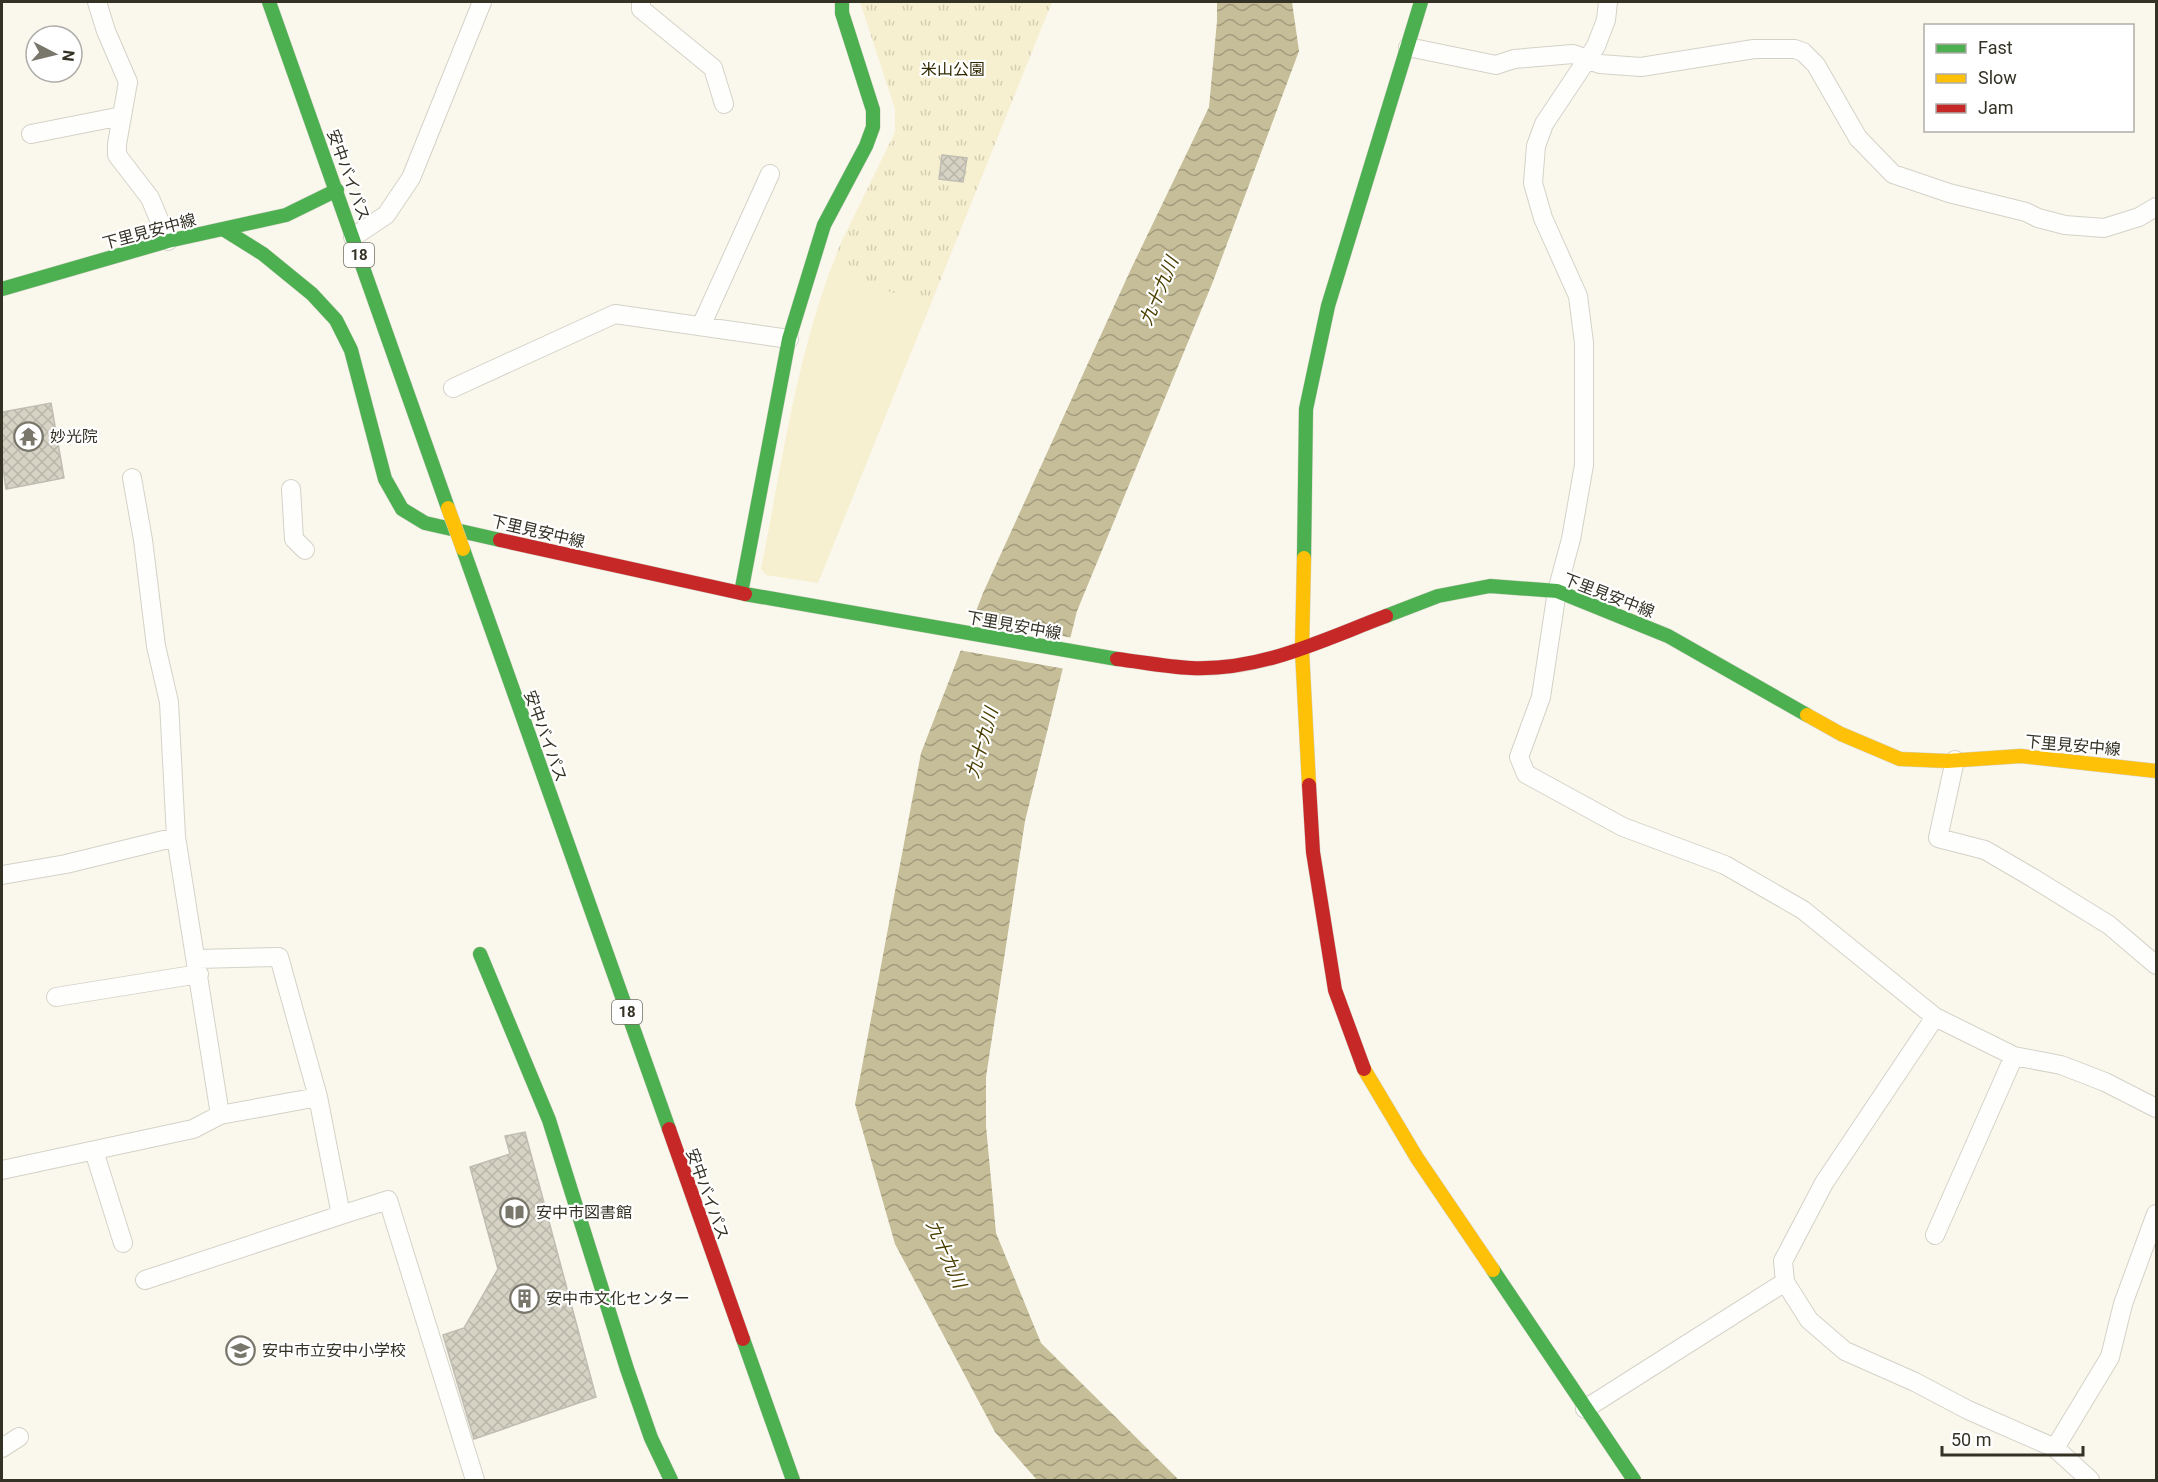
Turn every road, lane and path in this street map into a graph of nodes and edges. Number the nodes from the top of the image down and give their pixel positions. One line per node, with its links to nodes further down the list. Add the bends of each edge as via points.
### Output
1 (97, 2): 11 (street, via 128,82)
2 (269, 2): 14 (main road, 安中バイパス / 18)
3 (482, 2): 19 (street, via 411,178 386,215)
4 (641, 2): 10 (street, via 641,9 713,68)
5 (842, 2): 25 (main road, via 842,13 873,110 873,127 824,225)
6 (1421, 2): 8 (main road)
7 (1608, 2): 9 (street, via 1606,20)
8 (1408, 47): 9 (street, via 1496,65 1514,59 1574,54); 32 (main road, via 1328,306 1306,409)
9 (1587, 59): 15 (street, via 1600,64 1641,67 1754,49 1795,49 1816,65 1858,138 1893,174 2065,225 2104,228); 30 (street, via 1544,124 1536,146 1533,183 1543,218 1578,296 1584,343 1584,465)
10 (724, 104)
11 (122, 116): 12 (street); 20 (street, via 117,155 150,198)
12 (31, 134)
13 (770, 174): 24 (street)
14 (337, 190): 16 (main road); 19 (main road, 安中バイパス / 18)
15 (2157, 207)
16 (286, 215): 17 (main road); 18 (main road)
17 (223, 229): 20 (main road, 下里見安中線); 22 (main road, 下里見安中線)
18 (277, 230)
19 (353, 237): 58 (main road, 安中バイパス / 18, bridge)
20 (168, 241): 23 (main road, 下里見安中線)
21 (274, 246): 22 (main road)
22 (278, 266): 31 (main road, 下里見安中線, via 336,320 353,359 385,479 402,509 425,523)
23 (2, 289)
24 (701, 326): 25 (street); 26 (street, via 615,314)
25 (789, 339): 31 (main road)
26 (453, 388)
27 (132, 478): 35 (street, via 156,646 169,702)
28 (291, 489): 29 (street, via 294,539)
29 (305, 550)
30 (1557, 591): 32 (main road, 下里見安中線, via 1490,586 1438,596); 33 (main road, 下里見安中線, via 1668,636 1841,734 1900,759); 41 (street, via 1541,697 1519,757 1526,774 1623,826 1725,865 1803,910)
31 (741, 593): 32 (main road, 下里見安中線, via 1091,656 1192,668 1248,664)
32 (1302, 650): 54 (main road, via 1313,852 1335,990 1350,1033 1367,1076 1417,1158)
33 (1955, 760): 34 (main road, 下里見安中線, via 2021,756); 38 (street, via 1938,838 1986,850 2109,925)
34 (2157, 771)
35 (176, 837): 36 (street); 39 (street)
36 (2, 875)
37 (480, 954): 60 (main road, via 549,1120 627,1369 651,1438)
38 (2157, 965)
39 (198, 967): 40 (street); 43 (street, via 279,957); 45 (street)
40 (56, 997)
41 (1935, 1017): 42 (street); 53 (street, via 1824,1183 1782,1261)
42 (2014, 1056): 44 (street, via 2061,1065); 50 (street)
43 (318, 1097): 45 (street); 49 (street)
44 (2157, 1108)
45 (220, 1115): 46 (street, via 193,1130)
46 (94, 1150): 47 (street); 51 (street)
47 (2, 1170)
48 (2157, 1214): 57 (street, via 2123,1304 2110,1357)
49 (341, 1215): 52 (street); 59 (street, via 388,1200)
50 (1935, 1235)
51 (123, 1243)
52 (145, 1280)
53 (1785, 1282): 54 (street); 57 (street, via 1809,1320 1845,1351)
54 (1585, 1409): 62 (main road)
55 (19, 1437): 56 (street)
56 (2, 1448)
57 (2055, 1448): 63 (street)
58 (792, 1478): 61 (main road)
59 (475, 1480)
60 (671, 1480)
61 (776, 1480)
62 (1634, 1480)
63 (2090, 1480)

